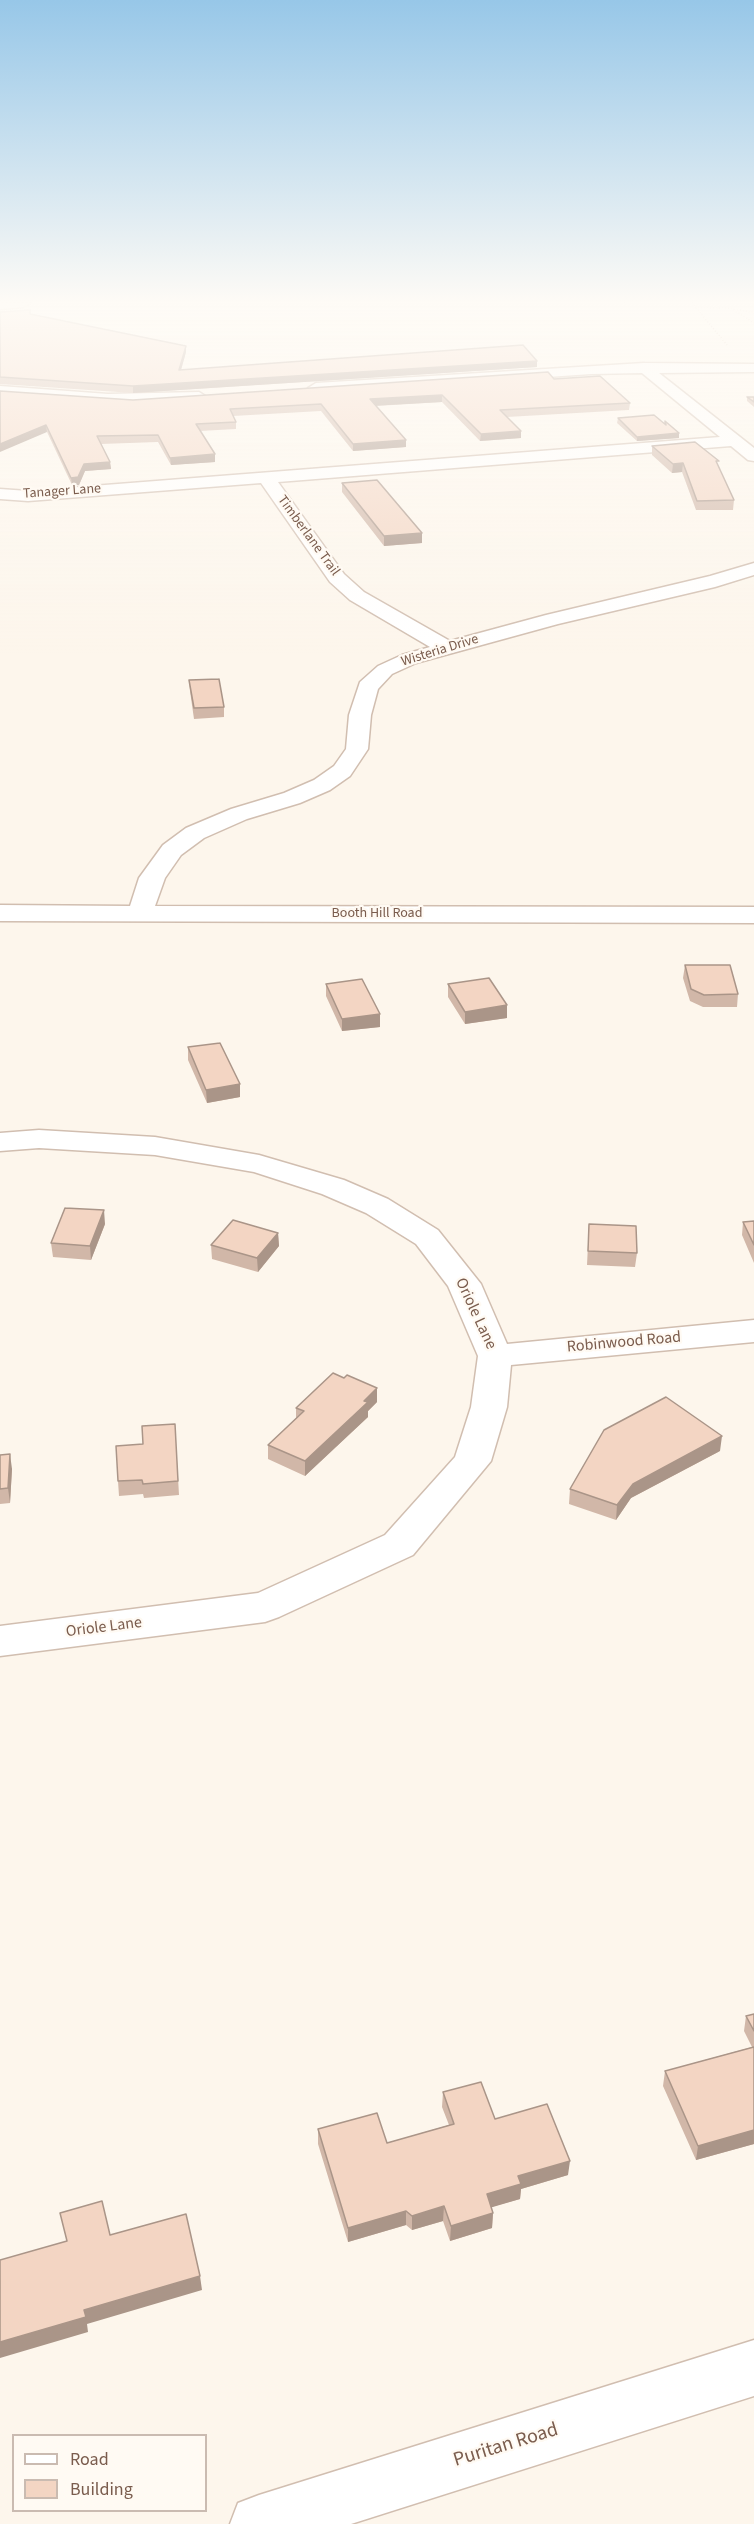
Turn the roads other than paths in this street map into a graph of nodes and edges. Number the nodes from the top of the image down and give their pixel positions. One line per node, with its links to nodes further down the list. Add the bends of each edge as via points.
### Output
1 (708, 421): 2 (street)
2 (734, 441): 3 (street); 4 (street, Tanager Lane)
3 (754, 456)
4 (265, 476): 5 (street, Tanager Lane, via 28,496); 7 (street, Timberlane Trail, via 337,578 357,596)
5 (0, 494)
6 (754, 569): 7 (street, Wisteria Drive)
7 (447, 648): 9 (street, Wisteria Drive, via 386,670 368,687 357,749 342,771 292,798 218,822 172,850 152,878)
8 (0, 913): 9 (street, Booth Hill Road)
9 (140, 914): 10 (street, Booth Hill Road)
10 (754, 915)
11 (0, 1142): 13 (street, Oriole Lane, via 39,1139 155,1146 260,1164 333,1187 377,1206 427,1237 464,1284)
12 (754, 1331): 13 (street, Robinwood Road)
13 (495, 1356): 14 (street, Oriole Lane, via 489,1407 472,1461 399,1545 264,1607)
14 (0, 1641)
15 (754, 2368): 16 (street, Puritan Road)
16 (259, 2524)

